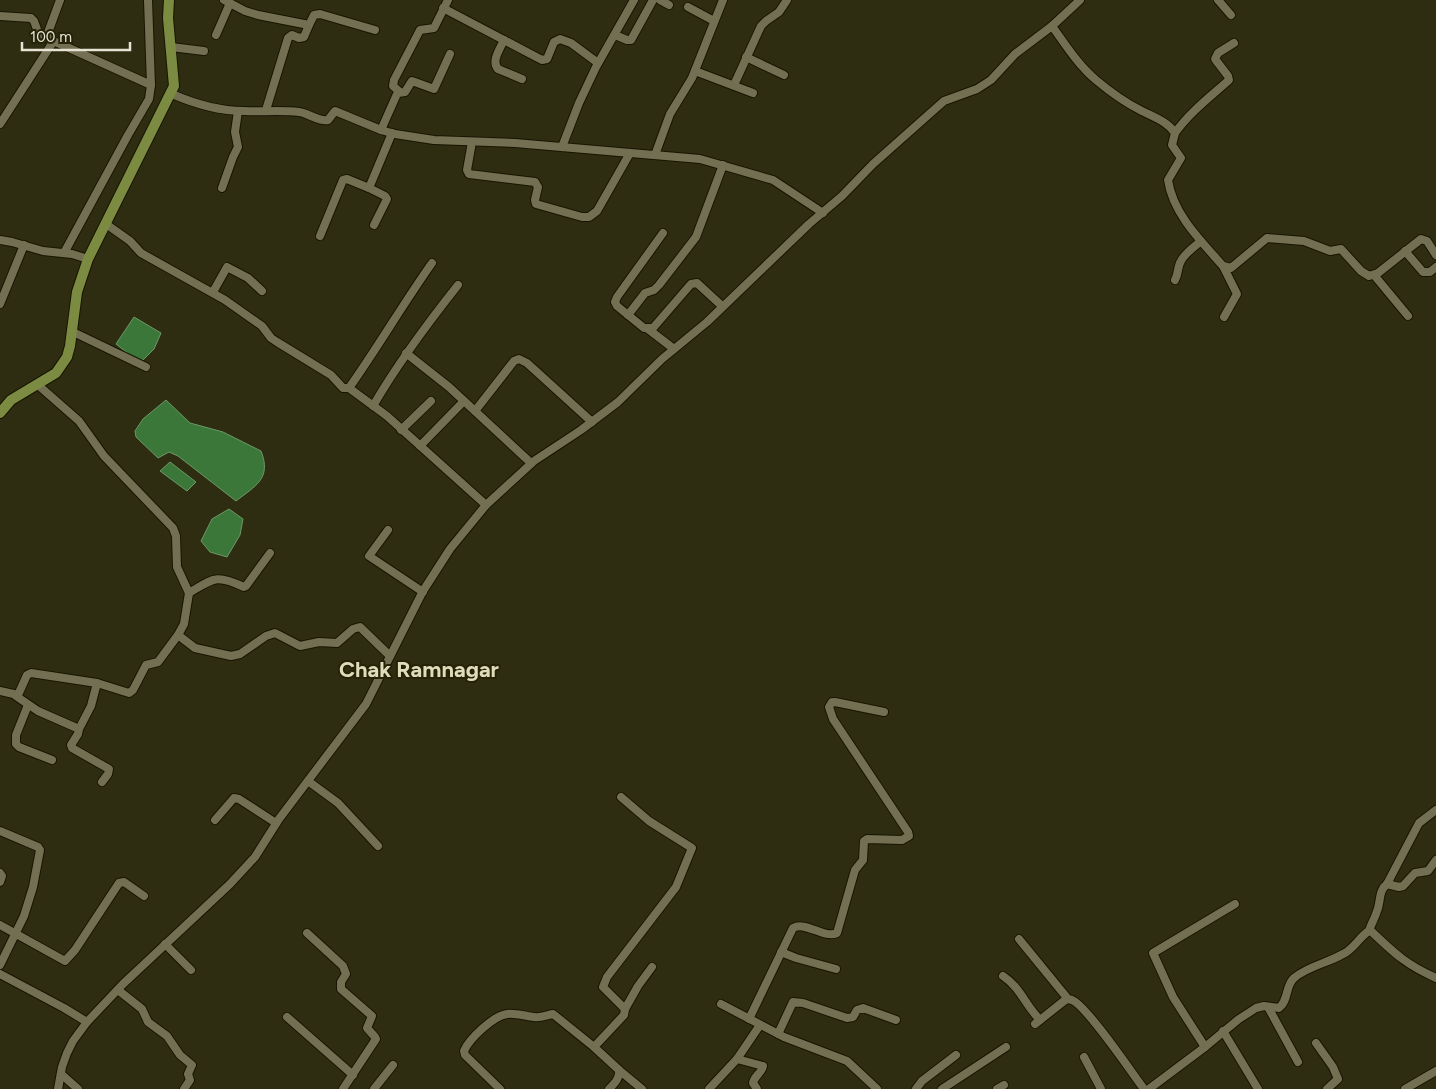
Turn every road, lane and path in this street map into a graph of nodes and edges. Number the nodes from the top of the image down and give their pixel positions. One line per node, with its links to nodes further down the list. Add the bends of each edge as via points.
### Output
1 (60, 0): 24 (street)
2 (148, 0): 35 (street)
3 (168, 0): 27 (main road)
4 (448, 0): 15 (street)
5 (634, 0): 22 (street)
6 (652, 0): 22 (street, via 631,40)
7 (660, 0): 13 (street)
8 (723, 0): 18 (street)
9 (787, 0): 30 (street, via 779,12 761,26)
10 (1080, 0): 20 (street)
11 (1218, 0): 16 (street)
12 (227, 2): 19 (street, via 258,15); 23 (street)
13 (669, 5)
14 (688, 7): 18 (street)
15 (443, 8): 25 (street); 37 (street, via 434,28 420,30 394,80 392,86)
16 (1231, 15)
17 (0, 16): 24 (street, via 31,18 38,32)
18 (714, 21): 32 (street)
19 (309, 25): 21 (street, via 314,15 320,14); 40 (street, via 302,38 292,35 288,38)
20 (1052, 26): 45 (street, via 1097,81 1128,103 1167,124); 53 (street, via 1026,45 984,85 944,101)
21 (374, 30)
22 (615, 34): 31 (street)
23 (216, 35)
24 (50, 40): 35 (street); 42 (street)
25 (504, 40): 31 (street, via 544,60 550,55 556,40 564,39); 34 (street, via 495,66)
26 (1234, 43): 45 (street, via 1215,59 1229,80 1184,122)
27 (171, 47): 28 (street); 39 (main road, via 175,78)
28 (204, 51)
29 (450, 54): 37 (street, via 434,89 412,81 405,92)
30 (746, 57): 33 (street); 36 (street)
31 (598, 63): 47 (street)
32 (695, 71): 36 (street); 49 (street, via 670,114)
33 (784, 75)
34 (522, 79)
35 (151, 85): 63 (street, via 146,105 128,134)
36 (734, 85): 38 (street)
37 (400, 92): 43 (street)
38 (752, 93)
39 (172, 94): 41 (street, via 197,104); 54 (main road)
40 (266, 110): 41 (street); 43 (street, via 302,112 324,120 328,120 335,111)
41 (238, 111): 51 (street, via 234,132 238,147)
42 (0, 124)
43 (381, 130): 44 (street)
44 (392, 133): 46 (street); 52 (street)
45 (1176, 134): 59 (street, via 1172,145 1181,158 1169,175 1169,187 1180,211)
46 (472, 142): 47 (street); 48 (street, via 469,174 535,182 538,187 536,204 582,217 590,217 597,211)
47 (562, 147): 48 (street)
48 (630, 153): 49 (street)
49 (655, 155): 50 (street)
50 (723, 164): 53 (street, via 773,180); 74 (street, via 696,237 659,285 645,293)
51 (222, 188)
52 (368, 188): 55 (street, via 387,199); 57 (street, via 344,179)
53 (823, 213): 73 (street)
54 (106, 224): 63 (main road); 71 (street, via 141,253)
55 (374, 225)
56 (663, 233): 74 (street, via 617,297 617,306)
57 (320, 236)
58 (0, 240): 60 (street)
59 (1201, 241): 65 (street); 68 (street, via 1182,258)
60 (24, 245): 63 (street); 72 (street)
61 (1406, 250): 62 (street, via 1424,239); 66 (street, via 1424,272); 67 (street)
62 (1436, 255)
63 (76, 256): 78 (main road, via 77,292)
64 (432, 263): 83 (street)
65 (1223, 266): 67 (street, via 1234,266 1264,239 1296,239 1330,252 1341,249 1363,274); 76 (street, via 1237,294)
66 (1436, 267)
67 (1374, 275): 75 (street)
68 (1175, 280)
69 (458, 285): 80 (street)
70 (262, 291): 71 (street, via 248,278 227,267)
71 (213, 292): 83 (street, via 262,326 271,338 332,375 343,388)
72 (0, 304)
73 (722, 306): 77 (street, via 694,282 656,326); 79 (street)
74 (628, 315): 77 (street)
75 (1408, 316)
76 (1224, 317)
77 (648, 329): 79 (street)
78 (72, 331): 81 (street); 82 (main road, via 68,357 56,373)
79 (674, 349): 89 (street)
80 (406, 353): 85 (street); 86 (street)
81 (146, 367)
82 (38, 385): 88 (main road, via 11,400); 97 (street, via 79,421 104,456 173,528 177,567)
83 (348, 388): 86 (street)
84 (431, 401): 90 (street)
85 (464, 401): 87 (street); 91 (street)
86 (373, 406): 90 (street)
87 (475, 411): 89 (street, via 514,361 519,359); 92 (street)
88 (0, 412)
89 (592, 422): 92 (street)
90 (401, 430): 91 (street)
91 (420, 446): 93 (street)
92 (531, 463): 93 (street)
93 (486, 505): 96 (street, via 450,550)
94 (388, 530): 96 (street, via 370,556)
95 (270, 552): 97 (street, via 246,586 217,578)
96 (423, 592): 99 (street)
97 (189, 593): 98 (street, via 184,624)
98 (178, 635): 99 (street, via 195,648 231,656 240,654 271,634 303,646 319,642 337,643 360,627); 100 (street, via 157,664 146,665 131,692)
99 (390, 656): 108 (street, via 366,704)
100 (97, 684): 102 (street, via 32,672); 105 (street, via 91,706)
101 (0, 691): 102 (street)
102 (16, 696): 103 (street)
103 (28, 704): 105 (street); 106 (street, via 16,735 16,744)
104 (884, 712): 127 (street, via 835,702 829,707 833,719 909,836 902,840 864,840 863,860 855,870 837,933 831,935 796,926)
105 (79, 729): 107 (street, via 72,748 109,769)
106 (52, 760)
107 (102, 782)
108 (308, 782): 112 (street); 114 (street, via 338,803)
109 (621, 797): 139 (street, via 649,821 692,848 676,887 605,982 606,992)
110 (1436, 810): 118 (street, via 1419,823)
111 (216, 820): 112 (street, via 234,798)
112 (276, 824): 126 (street, via 250,864)
113 (0, 831): 124 (street, via 40,850 33,887)
114 (378, 846)
115 (1436, 860): 118 (street, via 1428,871 1415,873 1403,886)
116 (0, 873): 117 (street)
117 (0, 882)
118 (1387, 884): 122 (street, via 1382,889 1378,909)
119 (144, 896): 124 (street, via 124,882 119,883 66,961)
120 (1235, 904): 150 (street, via 1153,953 1173,997)
121 (0, 925): 124 (street)
122 (1368, 931): 134 (street, via 1401,959); 138 (street, via 1344,954 1295,977 1288,986 1284,1004 1279,1008)
123 (306, 933): 159 (street, via 343,966 346,974 341,989 372,1016 367,1028 376,1039)
124 (16, 935): 128 (street)
125 (1018, 939): 136 (street)
126 (165, 944): 130 (street); 135 (street)
127 (781, 952): 131 (street); 141 (street)
128 (0, 965)
129 (652, 967): 139 (street)
130 (191, 970)
131 (836, 970)
132 (0, 974): 143 (street)
133 (1003, 976): 136 (street, via 1014,984 1037,1022)
134 (1436, 978)
135 (118, 990): 143 (street); 162 (street, via 142,1010 148,1022 167,1036 180,1055 192,1065 188,1074 190,1080)
136 (1068, 999): 174 (street, via 1090,1017)
137 (721, 1004): 141 (street)
138 (1268, 1007): 145 (street, via 1256,1008); 154 (street)
139 (626, 1009): 148 (street, via 624,1016)
140 (287, 1017): 159 (street)
141 (749, 1019): 144 (street)
142 (896, 1020): 146 (street, via 863,1008 847,1018 793,1002)
143 (87, 1022): 158 (street, via 73,1040)
144 (760, 1025): 146 (street); 153 (street)
145 (1224, 1031): 150 (street); 176 (street)
146 (778, 1034): 170 (street, via 847,1061)
147 (1316, 1043): 177 (street, via 1338,1079)
148 (594, 1047): 156 (street); 165 (street, via 553,1014 538,1017 510,1013 497,1017 474,1037 464,1051)
149 (1006, 1047): 172 (street)
150 (1205, 1047): 175 (street)
151 (956, 1054): 171 (street)
152 (1084, 1057): 173 (street)
153 (737, 1059): 168 (street); 169 (street, via 763,1066 753,1080)
154 (1298, 1062)
155 (393, 1065): 164 (street)
156 (619, 1070): 166 (street); 167 (street)
157 (1436, 1071): 178 (street)
158 (61, 1074): 160 (street); 161 (street)
159 (353, 1075): 163 (street)
160 (58, 1089)
161 (78, 1089)
162 (184, 1089)
163 (343, 1089)
164 (374, 1089)
165 (500, 1089)
166 (609, 1089)
167 (642, 1089)
168 (709, 1089)
169 (757, 1089)
170 (877, 1089)
171 (916, 1089)
172 (942, 1089)
173 (1101, 1089)
174 (1144, 1089)
175 (1149, 1089)
176 (1258, 1089)
177 (1327, 1089)
178 (1404, 1089)

